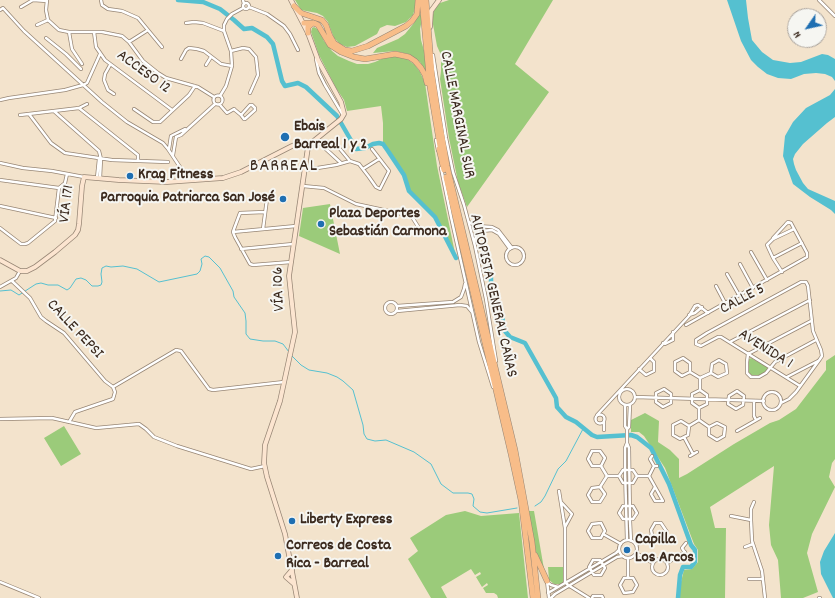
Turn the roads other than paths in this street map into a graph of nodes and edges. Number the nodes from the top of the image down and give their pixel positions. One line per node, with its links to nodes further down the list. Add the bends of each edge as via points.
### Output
1 (101, 0): 23 (street, via 102,5 108,9 138,18)
2 (243, 0): 10 (street)
3 (291, 0): 11 (main road)
4 (418, 0): 16 (highway, via 416,15 406,26 355,51 338,47 323,21)
5 (422, 0): 78 (highway, AUTOPISTA GENERAL CAÑAS, via 432,96)
6 (427, 0): 9 (main road, via 430,3); 30 (highway, AUTOPISTA GENERAL CAÑAS)
7 (819, 0): 17 (street)
8 (47, 1): 12 (street, via 33,0); 18 (street)
9 (438, 1): 30 (main road, via 430,14)
10 (244, 4): 13 (street); 14 (street)
11 (294, 6): 16 (highway); 20 (main road)
12 (22, 7)
13 (249, 7): 14 (street); 32 (street, via 267,14 284,26)
14 (243, 8): 24 (street, via 227,19)
15 (0, 10): 44 (street, via 3,8 24,31)
16 (311, 16): 20 (highway)
17 (835, 16)
18 (48, 20): 22 (street); 25 (street, via 59,30)
19 (186, 23): 24 (street, via 203,23)
20 (303, 23): 21 (highway); 27 (main road)
21 (314, 23): 27 (highway, via 308,27); 63 (highway, via 320,27 330,45 351,57 365,59 400,54 417,62 426,77)
22 (38, 25)
23 (148, 30): 29 (street); 31 (street)
24 (224, 31): 33 (street)
25 (68, 32): 26 (street); 37 (street, via 72,49)
26 (94, 32): 29 (street, via 116,34); 34 (street, ACCESO 12, via 94,42)
27 (308, 32): 62 (main road, via 340,102 343,116)
28 (46, 38): 38 (street)
29 (129, 42): 45 (street, via 143,61 158,73 166,78)
30 (430, 42): 90 (street, CALLE MARGINAL SUR, via 447,143); 140 (highway, AUTOPISTA GENERAL CAÑAS, via 436,106 447,166)
31 (162, 47)
32 (298, 50)
33 (231, 51): 42 (street); 46 (street, via 249,49 256,57 258,75)
34 (100, 54): 40 (street, ACCESO 12); 44 (street, via 87,83)
35 (211, 57): 36 (street, via 204,51 189,48); 41 (street); 42 (street, via 221,64)
36 (181, 59)
37 (79, 60): 38 (street); 39 (street)
38 (76, 64): 43 (street)
39 (82, 64)
40 (110, 65): 47 (street, via 104,80 108,90); 56 (street, ACCESO 12)
41 (206, 65)
42 (232, 66): 48 (street)
43 (81, 69)
44 (83, 85): 50 (street); 66 (street, via 127,122 163,143)
45 (195, 86): 49 (street); 56 (street)
46 (250, 93)
47 (114, 94)
48 (220, 96): 49 (street); 53 (street)
49 (214, 97): 52 (street)
50 (0, 100)
51 (88, 104): 54 (street)
52 (214, 104): 53 (street); 61 (street)
53 (220, 105): 60 (street, via 226,113 234,110)
54 (79, 108): 57 (street); 72 (street, via 138,155)
55 (134, 109): 56 (street, via 156,122 160,122)
56 (172, 110)
57 (54, 112): 58 (street); 70 (street, via 97,148 101,154)
58 (30, 114): 59 (street); 70 (street, via 51,143 61,150)
59 (20, 115)
60 (241, 115): 60 (street, via 250,105 255,108 245,119)
61 (189, 127): 66 (street, via 171,136); 68 (street, via 176,137)
62 (316, 139): 65 (main road); 74 (street)
63 (436, 140): 78 (highway); 111 (street)
64 (335, 143): 71 (street)
65 (310, 144): 77 (main road, VÍA 106); 83 (main road, VÍA 171, via 297,144 229,176)
66 (168, 149): 68 (street)
67 (372, 149): 69 (street)
68 (173, 155): 83 (street)
69 (379, 158): 76 (street); 76 (street, via 389,171 380,188 376,187)
70 (100, 159): 72 (street); 81 (street)
71 (350, 161): 74 (street); 76 (street, via 359,164)
72 (138, 162): 73 (street)
73 (168, 162)
74 (341, 163): 77 (street)
75 (0, 164): 79 (street)
76 (363, 169)
77 (305, 170): 84 (main road, VÍA 106)
78 (444, 170): 188 (highway, AUTOPISTA GENERAL CAÑAS)
79 (67, 174): 80 (street); 85 (street, via 65,183)
80 (84, 177): 81 (main road, VÍA 171); 108 (main road, VÍA 171, via 79,224 75,235 35,267)
81 (99, 179): 83 (main road, VÍA 171)
82 (0, 180): 85 (street)
83 (186, 181)
84 (303, 186): 91 (main road, VÍA 106); 93 (street, via 324,188 356,204 410,216)
85 (59, 188): 89 (street)
86 (267, 199): 88 (street)
87 (0, 206): 89 (street)
88 (265, 212): 94 (street); 96 (street, via 240,213)
89 (56, 218): 92 (street, via 52,224 25,244 19,243)
90 (468, 221): 100 (street, CALLE MARGINAL SUR); 102 (street, via 476,226 498,230)
91 (296, 226): 94 (street); 99 (main road, VÍA 106)
92 (0, 228)
93 (419, 228)
94 (263, 229): 96 (street)
95 (794, 229): 97 (street); 97 (street, via 788,222); 98 (street)
96 (233, 232): 101 (street)
97 (773, 239): 104 (street, via 767,245)
98 (802, 243): 104 (street); 109 (street, via 808,255 806,259)
99 (294, 244): 101 (street); 106 (main road, VÍA 106)
100 (474, 246): 102 (street, via 478,234 484,230 492,230 499,234); 140 (street, CALLE MARGINAL SUR, via 486,299)
101 (241, 249): 106 (street, via 253,265)
102 (511, 249): 102 (street, via 506,257 509,262 513,265 521,263 523,253 517,248)
103 (751, 252): 112 (street)
104 (773, 258): 109 (street)
105 (0, 260): 108 (main road)
106 (291, 262): 142 (main road, VÍA 106, via 290,288 295,332)
107 (740, 264): 116 (street)
108 (20, 271): 113 (street)
109 (782, 272): 112 (street)
110 (727, 274): 117 (street)
111 (465, 280): 120 (street, via 463,294 453,302); 123 (street)
112 (766, 280): 116 (street)
113 (12, 281): 115 (street); 144 (street, CALLE PEPSI, via 30,298 41,317 64,333)
114 (716, 286): 119 (street)
115 (0, 287)
116 (753, 288): 117 (street)
117 (739, 295): 119 (street)
118 (810, 300): 124 (street); 128 (street); 130 (street, CALLE 5, via 808,286 806,282 801,282 707,333 696,340)
119 (725, 303): 122 (street)
120 (397, 306): 121 (street); 121 (street, via 391,302 385,308 389,314)
121 (397, 310): 123 (street, via 460,305 467,306)
122 (708, 313): 125 (street); 126 (street, via 697,305)
123 (473, 314): 188 (street)
124 (812, 320): 127 (street); 131 (street)
125 (686, 325)
126 (673, 332): 129 (street); 129 (street, via 673,340)
127 (816, 340): 133 (street, via 822,353); 134 (street, via 775,362)
128 (730, 342): 130 (street, AVENIDA 1, via 719,337 701,346); 131 (street, AVENIDA 1)
129 (663, 343): 132 (street)
130 (696, 344)
131 (748, 354): 134 (street, AVENIDA 1); 134 (street, via 746,370 751,377 766,374)
132 (650, 358): 135 (street); 135 (street, via 654,362 654,371 646,375)
133 (820, 359): 139 (street); 143 (street)
134 (770, 368): 139 (street, AVENIDA 1)
135 (639, 370): 141 (street)
136 (690, 372): 136 (street, via 690,363 683,358 675,362 675,371 682,376); 138 (street)
137 (711, 373): 137 (street, via 718,377 727,373 726,364 719,360 712,364); 138 (street)
138 (700, 378): 146 (street)
139 (787, 378): 143 (street, AVENIDA 1)
140 (498, 379): 213 (highway, AUTOPISTA GENERAL CAÑAS, via 515,450)
141 (628, 381): 145 (street); 151 (street)
142 (285, 382): 144 (street, via 209,389 180,351 176,350); 180 (main road, VÍA 106, via 265,445)
143 (800, 386): 158 (street, via 789,399)
144 (113, 387): 168 (street, via 113,399 75,412)
145 (627, 388): 147 (street, via 622,390); 148 (street, via 634,392)
146 (700, 390): 152 (street, via 692,394); 153 (street, via 707,395)
147 (619, 397): 151 (street); 159 (street)
148 (636, 397): 149 (street); 160 (street)
149 (656, 398): 150 (street); 150 (street, via 656,393 664,389 671,394); 150 (street, via 656,402 663,407 671,403)
150 (671, 398): 152 (street)
151 (612, 399): 162 (street)
152 (692, 399): 153 (street); 161 (street, via 692,403)
153 (707, 399): 154 (street); 161 (street, via 706,404)
154 (728, 400): 155 (street); 155 (street, via 728,404 736,409 743,405); 155 (street, via 728,396 736,391 744,396)
155 (743, 400): 156 (street)
156 (754, 401): 157 (street); 167 (street)
157 (764, 401): 158 (street, via 765,407 770,410 778,408); 158 (street, via 766,396 773,393 780,397)
158 (781, 403)
159 (625, 405): 160 (street); 171 (street)
160 (630, 405): 171 (street, via 630,427)
161 (699, 408): 166 (street)
162 (598, 415): 165 (street, via 602,415); 165 (street, via 597,422 601,423)
163 (760, 418): 167 (street)
164 (0, 419): 168 (street, via 52,418)
165 (604, 420): 172 (street)
166 (699, 420): 169 (street); 170 (street)
167 (756, 420): 173 (street)
168 (69, 422): 180 (street, via 96,428 139,424 154,437 177,446 251,469)
169 (689, 426): 174 (street, via 688,435); 174 (street, via 681,421 673,425 673,435 680,439)
170 (709, 427): 170 (street, via 709,436 716,440 724,436 724,427 717,422)
171 (627, 429): 175 (street)
172 (604, 430)
173 (737, 431)
174 (684, 437): 177 (street)
175 (627, 442): 182 (street); 183 (street, via 630,448)
176 (697, 452): 177 (street)
177 (693, 454): 179 (street)
178 (652, 456): 187 (street, via 650,459 656,466)
179 (690, 456)
180 (265, 466): 223 (main road, VÍA 106, via 285,534)
181 (601, 466): 181 (street, via 605,458 600,451 592,451 588,458 592,466); 184 (street)
182 (625, 470): 183 (street); 185 (street); 189 (street)
183 (630, 470): 186 (street); 190 (street)
184 (607, 476): 185 (street); 191 (street)
185 (619, 476): 189 (street)
186 (637, 476): 187 (street); 190 (street, via 633,483)
187 (649, 476): 192 (street)
188 (516, 480): 198 (highway, AUTOPISTA GENERAL CAÑAS)
189 (625, 483): 190 (street); 196 (street)
190 (630, 483): 197 (street)
191 (600, 487): 191 (street, via 592,488 588,494 592,502 600,502 603,498 605,494)
192 (655, 487): 192 (street, via 650,494 655,501 663,501)
193 (559, 492): 194 (street)
194 (560, 501): 203 (street); 203 (street, via 572,514)
195 (754, 502): 202 (street)
196 (625, 506): 197 (street); 200 (street); 200 (street, via 619,513)
197 (630, 506): 201 (street); 201 (street, via 637,512 633,519)
198 (523, 512): 236 (highway); 237 (highway, AUTOPISTA GENERAL CAÑAS)
199 (731, 516): 202 (street)
200 (625, 519): 201 (street); 206 (street)
201 (630, 519): 207 (street)
202 (751, 520): 211 (street)
203 (565, 528): 230 (street)
204 (603, 534): 204 (street, via 605,531 601,523 592,524 588,531 592,538 601,538); 209 (street)
205 (652, 535): 205 (street, via 655,538 664,537 667,532 661,523 655,523 651,530); 210 (street)
206 (627, 540): 207 (street); 209 (street)
207 (631, 541): 210 (street)
208 (686, 543): 215 (street, via 682,548)
209 (621, 544): 214 (street)
210 (636, 544): 216 (street)
211 (753, 544): 212 (street); 227 (street)
212 (745, 547)
213 (533, 549): 229 (highway); 238 (highway, AUTOPISTA GENERAL CAÑAS)
214 (619, 550): 217 (street); 220 (street)
215 (684, 552): 218 (street, via 687,556); 222 (street)
216 (636, 553): 219 (street); 221 (street)
217 (623, 556): 219 (street); 220 (street)
218 (692, 556)
219 (628, 558): 225 (street)
220 (602, 563): 224 (street); 224 (street, via 600,560 593,560 589,567); 224 (street, via 605,568 602,574 594,575)
221 (653, 563): 222 (street, via 656,559 664,559); 222 (street, via 651,567 655,574 664,574 669,567)
222 (667, 563)
223 (292, 570): 231 (main road, VÍA 106); 231 (main road, via 286,577)
224 (591, 570): 230 (street)
225 (628, 578): 225 (street, via 624,578 620,585 624,593 633,592 637,585 633,578)
226 (749, 579): 227 (street)
227 (764, 579): 242 (street)
228 (0, 582): 234 (street)
229 (546, 582): 232 (street); 233 (street)
230 (567, 584): 232 (street); 239 (street); 240 (street)
231 (295, 585): 235 (main road, VÍA 106)
232 (560, 586): 233 (street)
233 (548, 593): 239 (street)
234 (39, 598)
235 (297, 598)
236 (530, 598)
237 (533, 598)
238 (538, 598)
239 (550, 598)
240 (590, 598): 241 (street)
241 (603, 598)
242 (765, 598)

